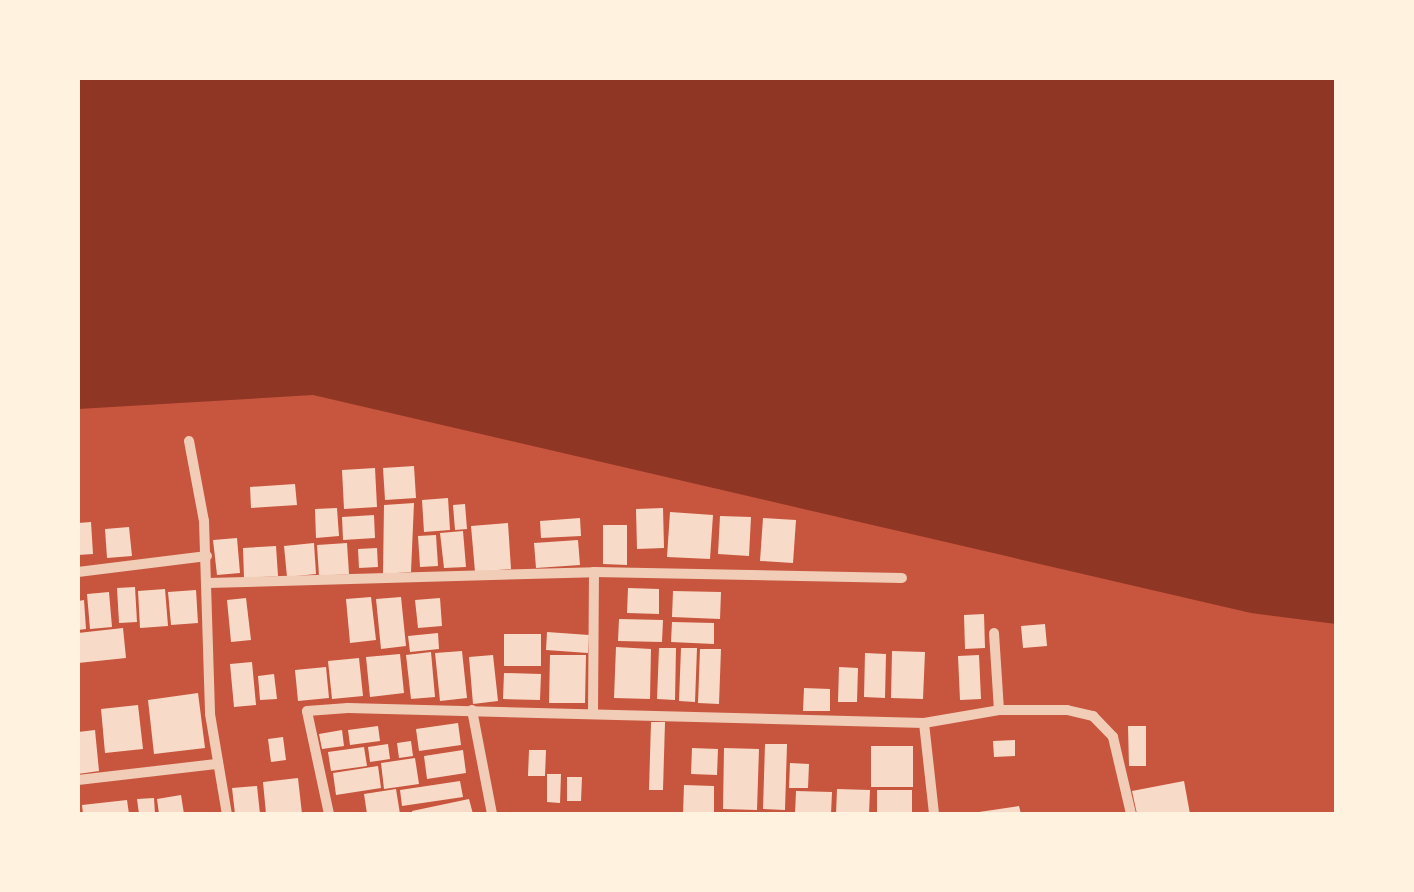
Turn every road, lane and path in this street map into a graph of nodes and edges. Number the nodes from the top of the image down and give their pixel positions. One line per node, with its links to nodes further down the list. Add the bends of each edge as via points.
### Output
1 (189, 441): 2 (street)
2 (208, 556): 3 (street); 6 (street)
3 (78, 572)
4 (594, 572): 5 (street); 6 (street); 10 (street)
5 (902, 578)
6 (208, 583): 12 (street)
7 (994, 633): 9 (street)
8 (472, 710): 10 (street); 15 (street, via 307,711); 16 (street)
9 (999, 710): 11 (street); 18 (street, via 1093,716 1113,736)
10 (593, 714): 11 (street)
11 (924, 723): 17 (street)
12 (216, 764): 13 (street); 14 (street)
13 (78, 780)
14 (227, 814)
15 (329, 814)
16 (492, 814)
17 (934, 814)
18 (1130, 814)

